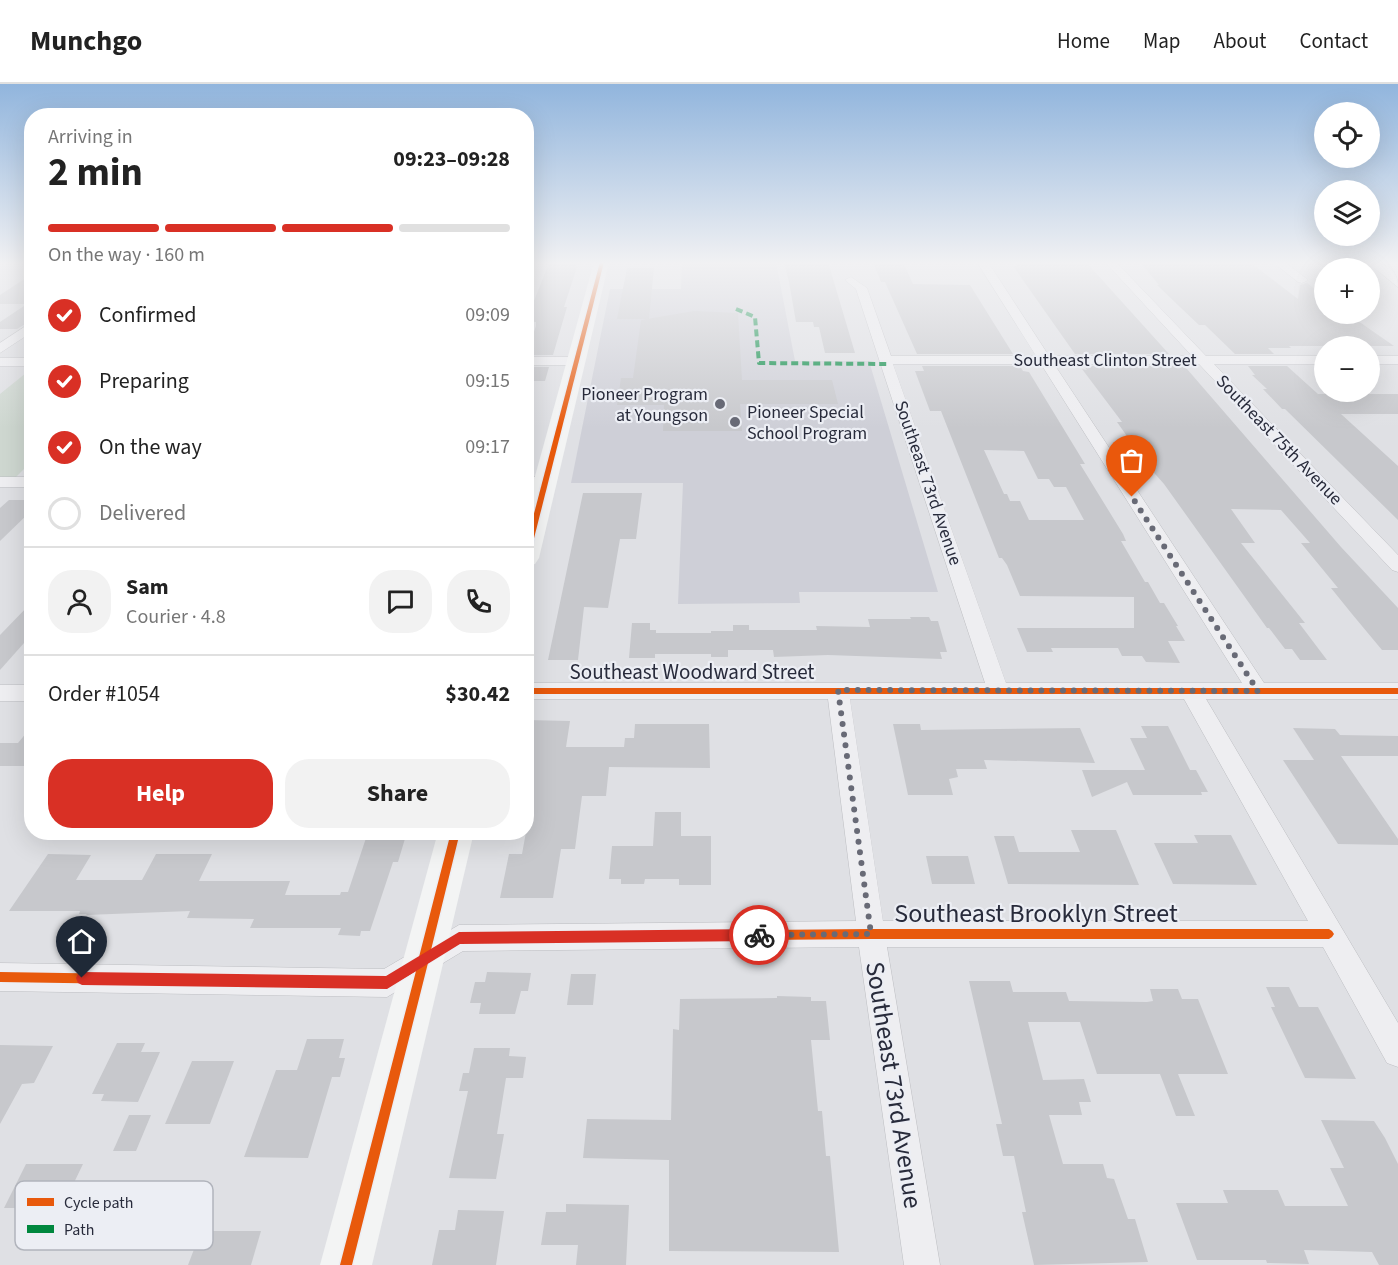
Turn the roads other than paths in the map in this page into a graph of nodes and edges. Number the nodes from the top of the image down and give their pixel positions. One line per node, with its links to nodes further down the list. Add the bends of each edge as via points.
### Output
1 (588, 317): 14 (street)
2 (871, 317): 7 (street, Southeast 73rd Avenue)
3 (1017, 317): 8 (street)
4 (1162, 317): 9 (street, Southeast 75th Avenue)
5 (24, 332): 6 (street)
6 (0, 349)
7 (886, 360): 8 (street, Southeast Clinton Street); 24 (street, Southeast 73rd Avenue)
8 (1044, 360): 9 (street, Southeast Clinton Street); 26 (street)
9 (1203, 360): 10 (street, Southeast Clinton Street); 21 (street, Southeast 75th Avenue)
10 (1314, 360)
11 (1380, 360): 12 (street)
12 (1398, 360)
13 (534, 361): 14 (street)
14 (577, 361): 19 (street)
15 (0, 362): 16 (street)
16 (24, 362)
17 (0, 482): 18 (street)
18 (24, 482)
19 (536, 482): 20 (street)
20 (534, 497)
21 (1398, 566)
22 (838, 690): 23 (street, Southeast Woodward Street); 24 (street, Southeast Woodward Street); 31 (street, Southeast 73rd Avenue)
23 (534, 691)
24 (998, 691): 25 (street, Southeast Woodward Street)
25 (1190, 691): 26 (street, Southeast Woodward Street); 32 (street)
26 (1258, 691): 27 (street, Southeast Woodward Street)
27 (1398, 691)
28 (0, 693): 29 (street)
29 (24, 693)
30 (454, 840): 33 (street)
31 (871, 934): 32 (street, Southeast Brooklyn Street); 33 (street, Southeast Brooklyn Street, via 459,938); 37 (street, Southeast 73rd Avenue)
32 (1329, 934): 35 (street)
33 (423, 960): 34 (street, Southeast Brooklyn Street, via 387,983); 36 (street)
34 (0, 977)
35 (1398, 1052)
36 (346, 1265)
37 (922, 1265)

